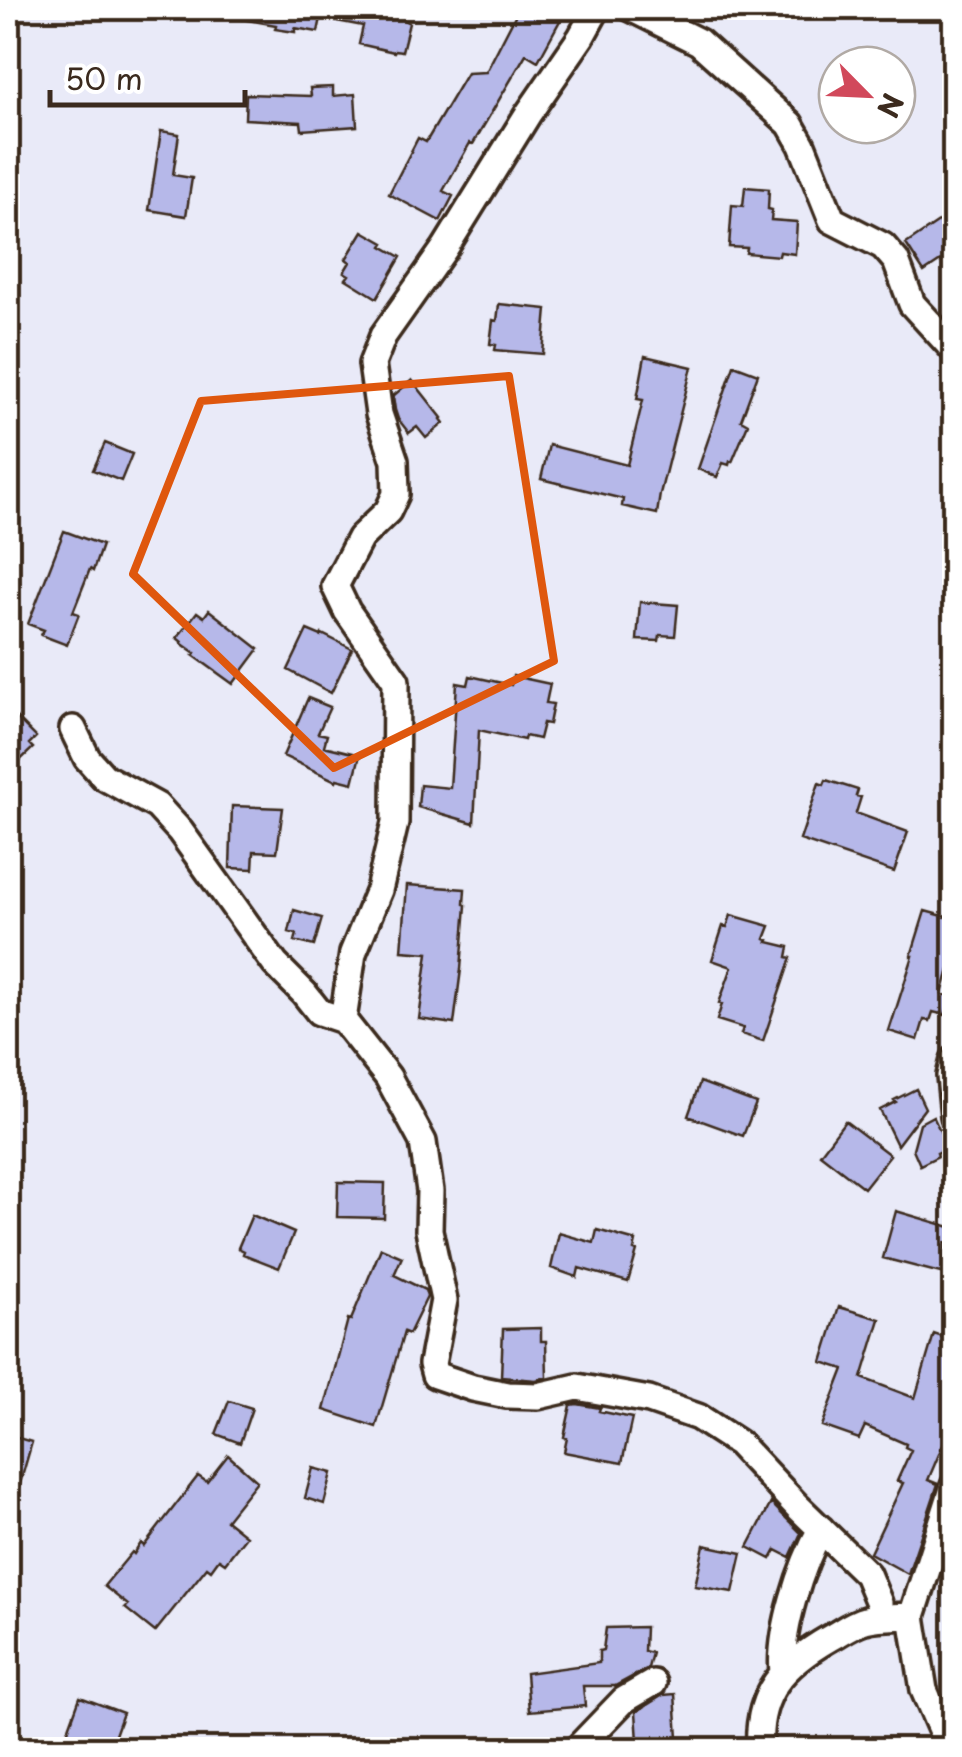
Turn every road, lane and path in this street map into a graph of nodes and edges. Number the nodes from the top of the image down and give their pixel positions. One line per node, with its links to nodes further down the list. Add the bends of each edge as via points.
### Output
1 (597, 8): 5 (street, via 383,336 372,364 395,461 396,494 388,512 360,538 335,586 396,682 395,823 379,890 353,953)
2 (632, 8): 3 (street, via 699,42 790,124 832,220 883,246 912,304)
3 (954, 350)
4 (73, 729): 5 (street, via 104,778 157,806 180,831 275,964 319,1012)
5 (343, 1020): 9 (street, via 388,1076 423,1142 429,1230 444,1300 435,1375 507,1395 577,1386 698,1418 738,1443)
6 (954, 1060): 7 (street)
7 (954, 1116)
8 (954, 1486): 10 (street)
9 (821, 1529): 11 (street, via 867,1574); 13 (street, via 802,1568)
10 (921, 1589): 11 (street, via 896,1593); 12 (street)
11 (872, 1611): 12 (street); 13 (street)
12 (912, 1616): 15 (street, via 924,1690)
13 (784, 1672): 17 (street, via 771,1688)
14 (653, 1682): 16 (street, via 624,1700)
15 (946, 1733)
16 (576, 1750)
17 (760, 1750)

